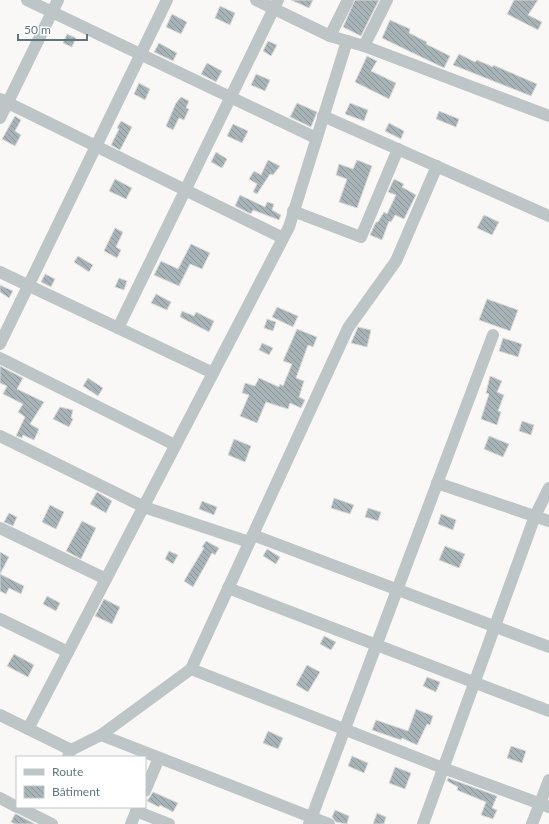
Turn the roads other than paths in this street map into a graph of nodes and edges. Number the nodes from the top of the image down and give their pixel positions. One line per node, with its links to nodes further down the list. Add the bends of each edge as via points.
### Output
1 (26, 0): 8 (street)
2 (58, 0): 8 (street)
3 (167, 0): 12 (street)
4 (256, 0): 7 (street)
5 (348, 0): 9 (street)
6 (387, 0): 11 (street)
7 (276, 4): 9 (street); 13 (street)
8 (52, 12): 12 (street); 14 (street)
9 (330, 36): 10 (street)
10 (347, 41): 11 (street); 15 (street)
11 (364, 46): 16 (street)
12 (140, 55): 13 (street); 19 (street)
13 (230, 97): 18 (street); 22 (street)
14 (4, 100): 17 (street); 19 (street)
15 (323, 116): 18 (street); 20 (street)
16 (549, 116)
17 (0, 118)
18 (316, 138): 23 (street)
19 (96, 146): 22 (street); 27 (street)
20 (398, 149): 21 (street); 23 (street, via 361,237)
21 (437, 166): 24 (street); 41 (street, via 396,261 348,328)
22 (186, 190): 25 (street); 28 (street)
23 (293, 211): 25 (street)
24 (549, 216)
25 (283, 238): 32 (street)
26 (0, 272): 27 (street)
27 (28, 286): 28 (street); 30 (street)
28 (118, 328): 32 (street)
29 (492, 335): 35 (street)
30 (0, 344)
31 (0, 358): 34 (street)
32 (213, 373): 34 (street)
33 (0, 436): 37 (street)
34 (175, 445): 37 (street)
35 (437, 483): 38 (street); 44 (street)
36 (549, 488): 38 (street)
37 (144, 507): 41 (street); 42 (street)
38 (535, 516): 39 (street); 46 (street)
39 (549, 521)
40 (0, 528): 42 (street)
41 (251, 538): 43 (street); 44 (street)
42 (106, 580): 49 (street)
43 (228, 588): 47 (street); 50 (street)
44 (397, 589): 46 (street); 47 (street)
45 (0, 619): 49 (street)
46 (495, 626): 48 (street); 51 (street)
47 (376, 645): 51 (street); 55 (street)
48 (549, 647)
49 (68, 652): 54 (street)
50 (191, 669): 55 (street); 56 (street)
51 (475, 682): 52 (street); 59 (street)
52 (549, 711)
53 (0, 715): 54 (street)
54 (28, 729): 57 (street)
55 (344, 729): 59 (street); 68 (street)
56 (101, 735): 57 (street); 58 (street)
57 (70, 754)
58 (159, 758): 61 (street); 68 (street)
59 (443, 768): 63 (street); 73 (street)
60 (549, 780): 63 (street)
61 (146, 789)
62 (0, 798): 64 (street)
63 (545, 805): 74 (street)
64 (16, 806)
65 (19, 808): 67 (street)
66 (137, 809): 70 (street); 71 (street)
67 (38, 816): 69 (street)
68 (310, 820): 72 (street)
69 (52, 824)
70 (131, 824)
71 (169, 824)
72 (329, 824)
73 (423, 824)
74 (532, 824)

